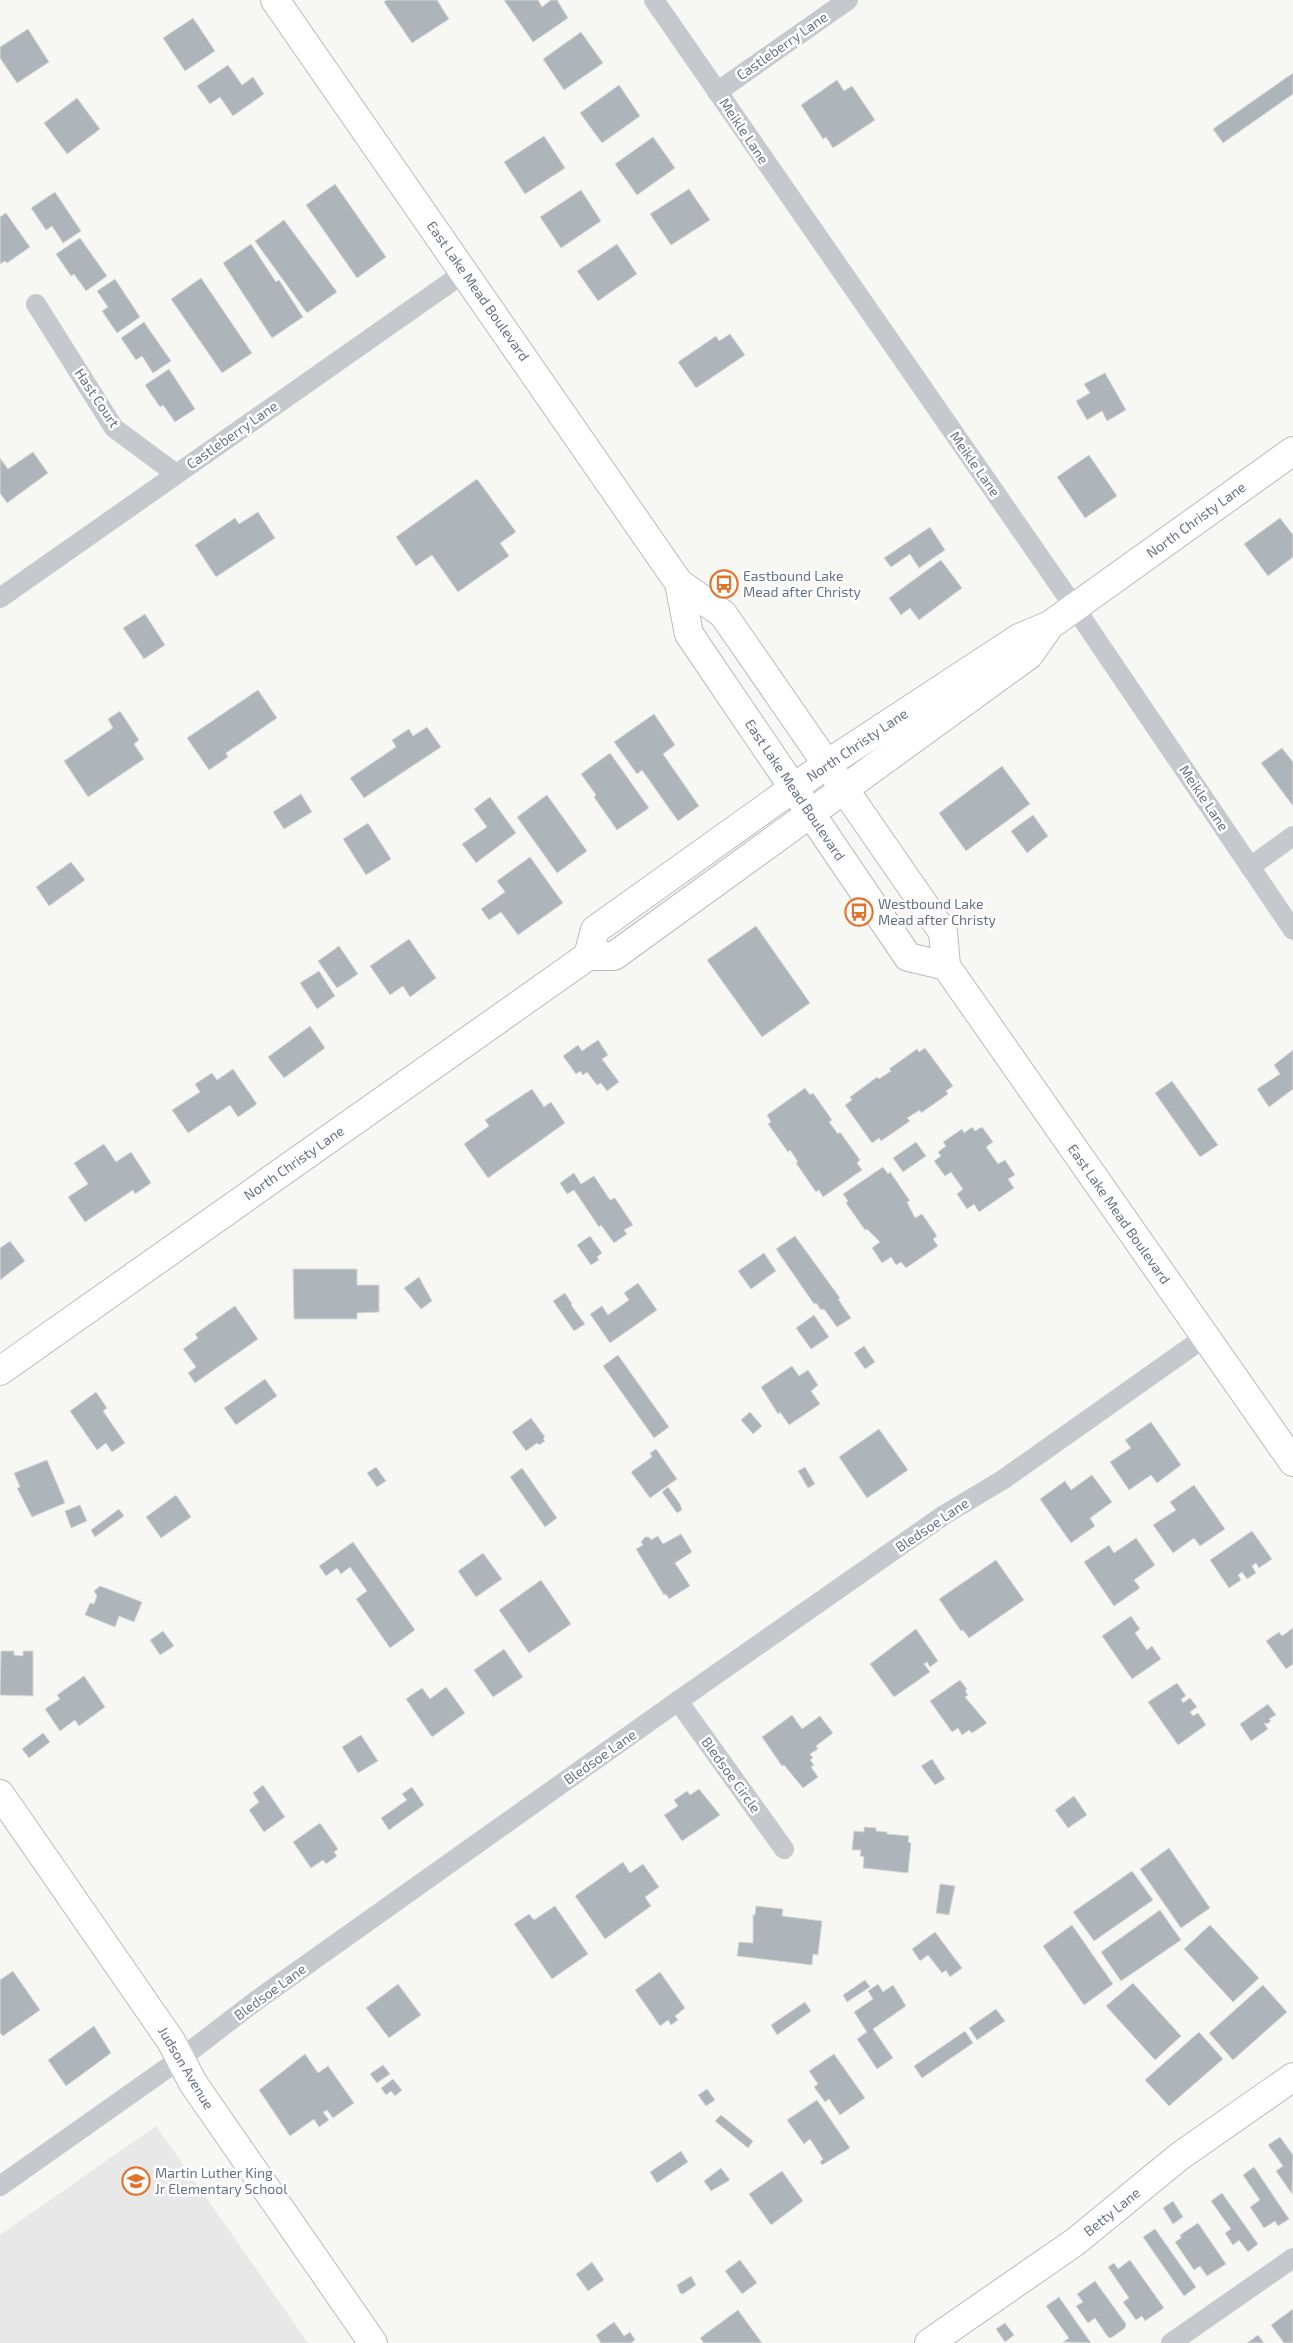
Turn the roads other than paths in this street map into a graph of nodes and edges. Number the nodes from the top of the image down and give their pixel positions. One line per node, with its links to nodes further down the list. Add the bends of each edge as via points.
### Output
1 (275, 0): 5 (street, East Lake Mead Boulevard)
2 (654, 0): 4 (street, Meikle Lane)
3 (848, 0): 4 (street, Castleberry Lane)
4 (717, 92): 11 (street, Meikle Lane)
5 (465, 272): 8 (street, Castleberry Lane); 9 (street, East Lake Mead Boulevard)
6 (36, 304): 8 (street, Hast Court, via 114,428)
7 (1293, 451): 11 (street, North Christy Lane)
8 (176, 474): 10 (street, Castleberry Lane)
9 (679, 583): 13 (street, East Lake Mead Boulevard, via 723,614); 14 (street, East Lake Mead Boulevard, via 689,634)
10 (0, 598)
11 (1075, 608): 12 (street, North Christy Lane); 18 (street, Meikle Lane)
12 (1050, 625): 13 (street, North Christy Lane, via 1019,638); 15 (street, North Christy Lane, via 1030,655)
13 (827, 764): 14 (street, North Christy Lane); 15 (street, East Lake Mead Boulevard)
14 (794, 787): 16 (street, East Lake Mead Boulevard); 20 (street, North Christy Lane, via 595,930)
15 (845, 791): 16 (street, North Christy Lane); 21 (street, East Lake Mead Boulevard, via 943,932)
16 (812, 815): 20 (street, North Christy Lane, via 614,956); 21 (street, East Lake Mead Boulevard, via 908,957)
17 (1293, 836): 18 (street)
18 (1250, 867): 19 (street, Meikle Lane)
19 (1293, 930)
20 (588, 956): 23 (street, North Christy Lane)
21 (946, 966): 22 (street, East Lake Mead Boulevard)
22 (1205, 1337): 24 (street, East Lake Mead Boulevard); 25 (street, Bledsoe Lane)
23 (0, 1370)
24 (1293, 1462)
25 (678, 1702): 27 (street, Bledsoe Circle); 28 (street, Bledsoe Lane, via 257,2000)
26 (0, 1794): 28 (street, Judson Avenue, via 171,2040)
27 (784, 1849)
28 (180, 2059): 30 (street, Bledsoe Lane); 32 (street, Judson Avenue, via 193,2083)
29 (1293, 2078): 33 (street, Betty Lane, via 1180,2156 1075,2242)
30 (0, 2186)
31 (1293, 2258): 34 (street)
32 (373, 2343)
33 (929, 2343)
34 (1171, 2343)

